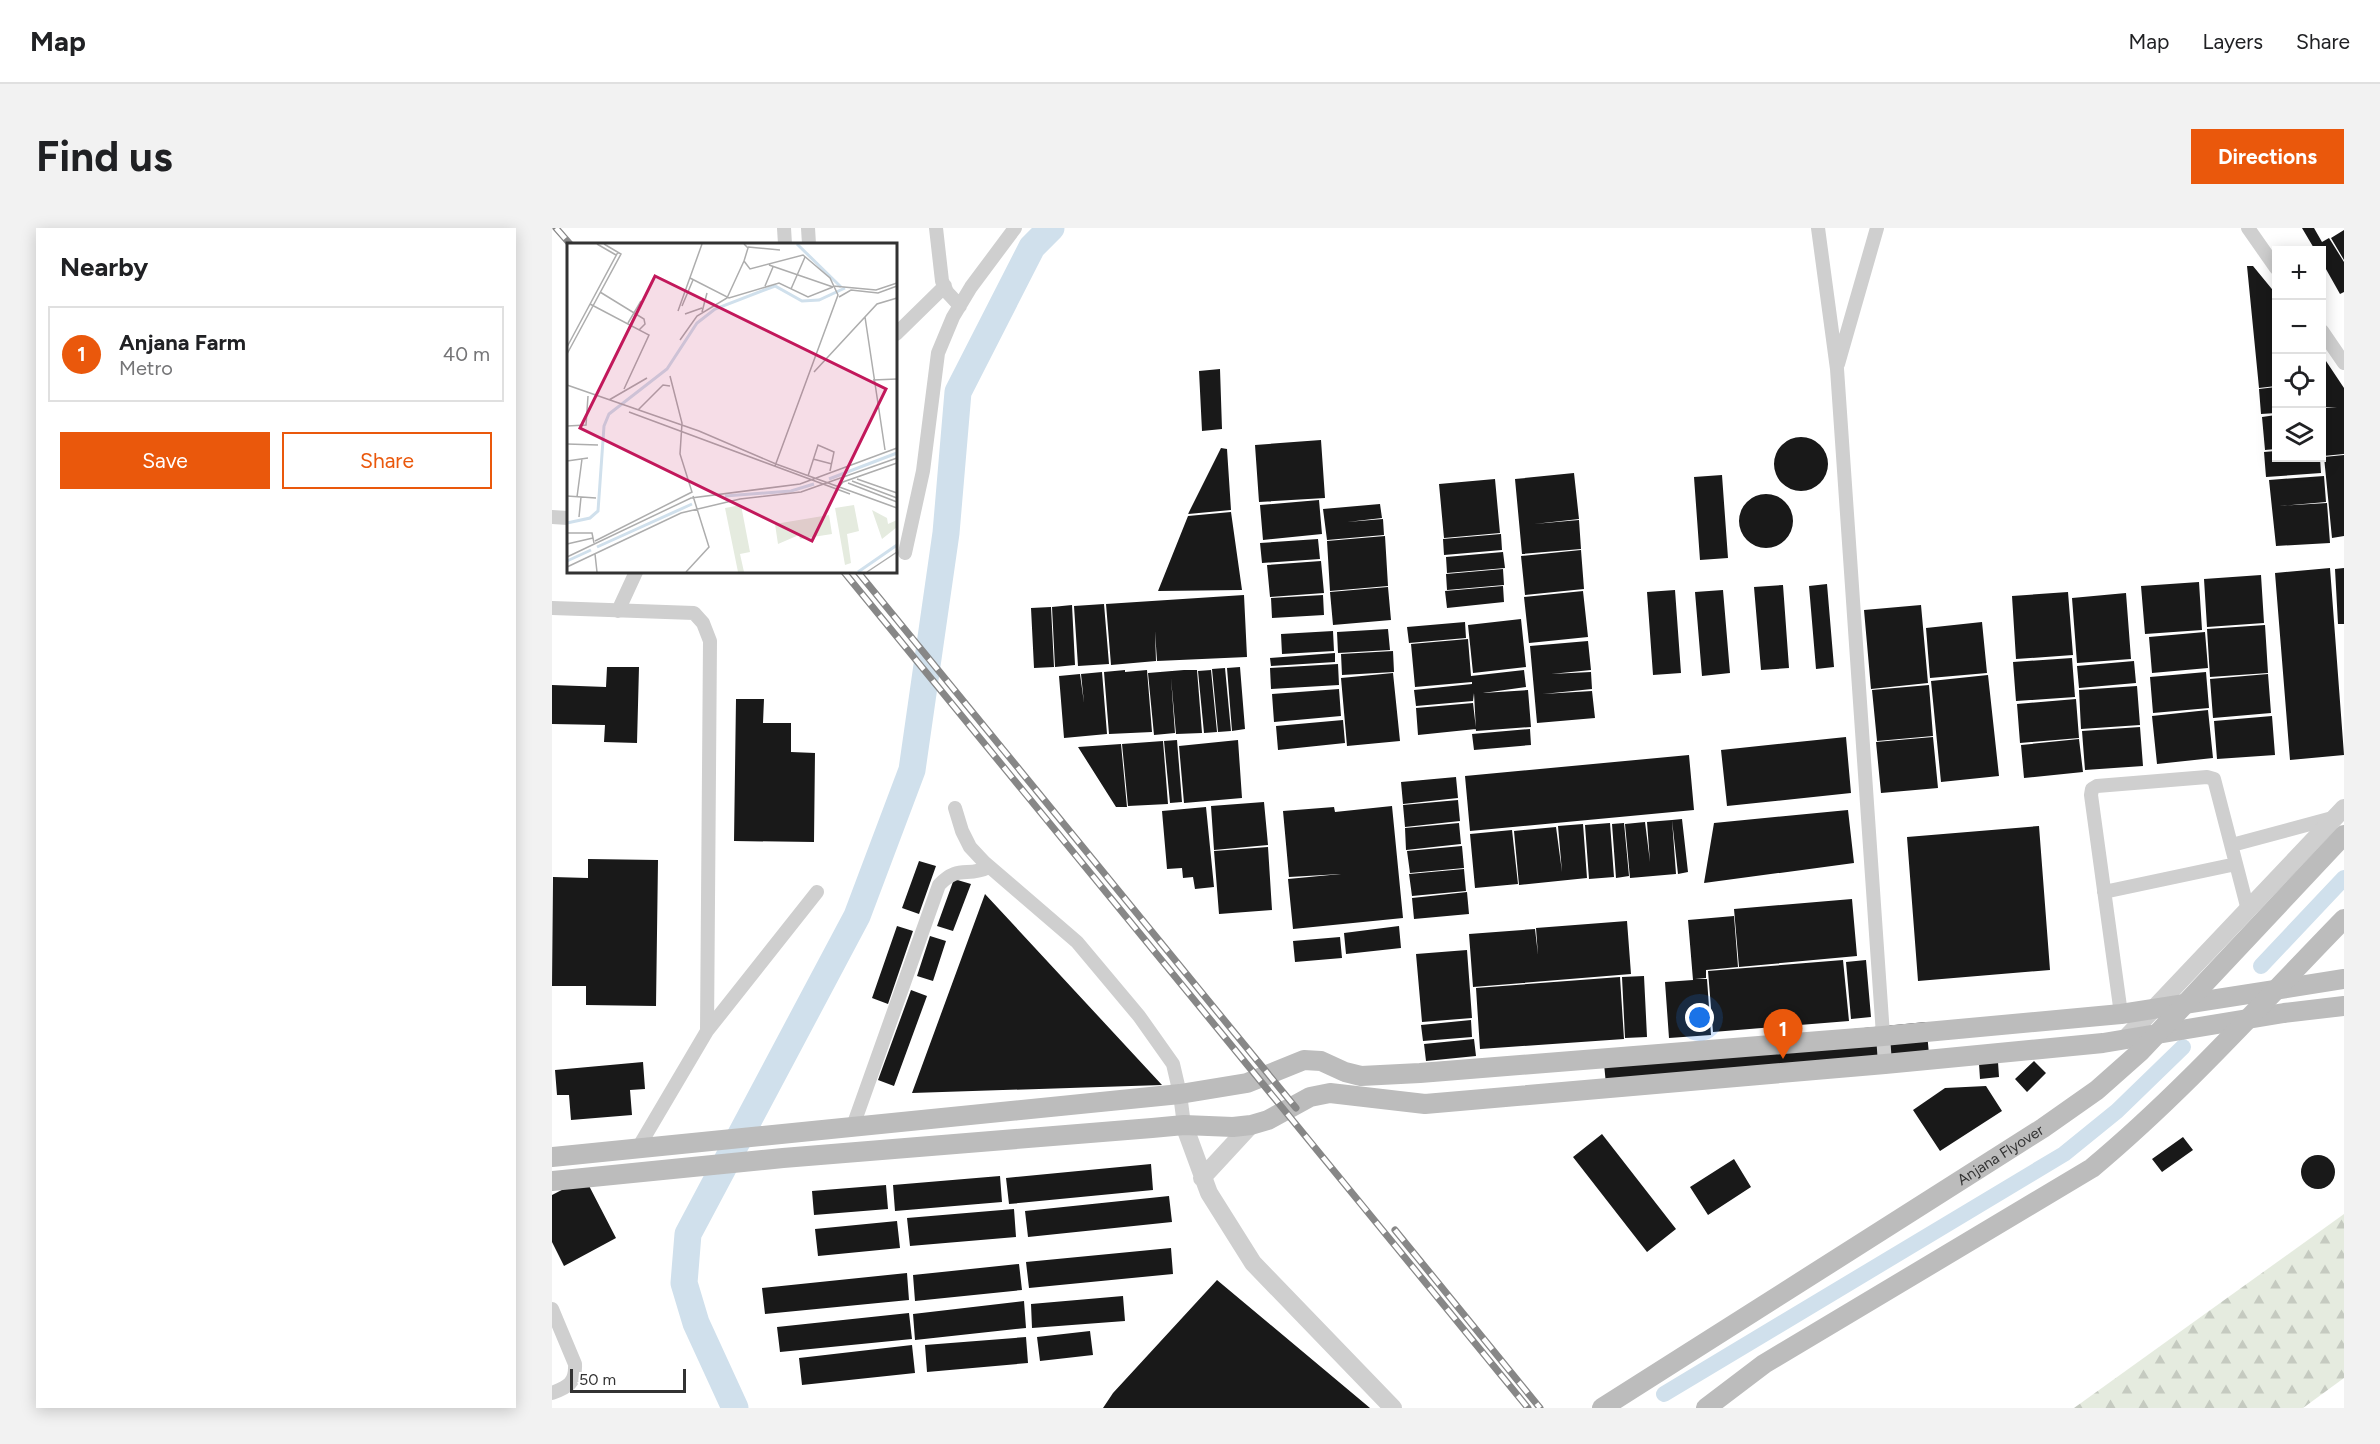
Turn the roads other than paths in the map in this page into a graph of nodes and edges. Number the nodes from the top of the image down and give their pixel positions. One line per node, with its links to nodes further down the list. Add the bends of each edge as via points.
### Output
1 (936, 228): 7 (street)
2 (1015, 228): 8 (street)
3 (1818, 228): 12 (street)
4 (1877, 228): 12 (street)
5 (2248, 228): 6 (street)
6 (2272, 261)
7 (945, 286): 8 (street); 9 (street)
8 (960, 306): 15 (street, via 938,352 923,471)
9 (897, 333)
10 (2326, 338): 11 (street)
11 (2344, 363)
12 (1837, 369): 33 (street)
13 (552, 517): 14 (street)
14 (567, 518)
15 (905, 553)
16 (636, 573): 18 (street)
17 (552, 608): 18 (street)
18 (618, 611): 32 (street, via 694,613 710,641)
19 (955, 808): 23 (street, via 970,847)
20 (2341, 820): 21 (street); 26 (street); 47 (main road, Anjana Flyover, bridge, via 2141,1051 2097,1090)
21 (2232, 845): 22 (street); 25 (street, via 2214,779 2097,786 2091,795)
22 (2236, 864): 25 (street); 26 (street)
23 (989, 867): 36 (street, via 1077,942 1173,1064); 39 (street, via 949,874 939,885)
24 (817, 892): 32 (street)
25 (2104, 892): 31 (street)
26 (2248, 910): 30 (street)
27 (2344, 919): 48 (main road, bridge, via 2170,1097 2092,1168 1764,1364)
28 (2344, 979): 30 (main road)
29 (2344, 1006): 34 (main road)
30 (2154, 1008): 31 (main road); 34 (street)
31 (2121, 1014): 33 (main road)
32 (707, 1031): 40 (street)
33 (1883, 1036): 35 (street); 36 (main road, via 1361,1076 1321,1061 1304,1060 1247,1083)
34 (2125, 1039): 35 (main road)
35 (1886, 1064): 38 (main road, via 1425,1104 1330,1093 1310,1097)
36 (1180, 1094): 37 (street); 39 (main road)
37 (1184, 1125): 38 (main road); 42 (street); 43 (main road)
38 (1251, 1125): 42 (street)
39 (853, 1126): 40 (main road)
40 (644, 1147): 41 (main road)
41 (552, 1157)
42 (1202, 1178): 46 (street, via 1253,1263)
43 (552, 1181)
44 (552, 1309): 45 (street, via 576,1374 573,1382)
45 (552, 1393)
46 (1392, 1408)
47 (1602, 1408)
48 (1706, 1408)

